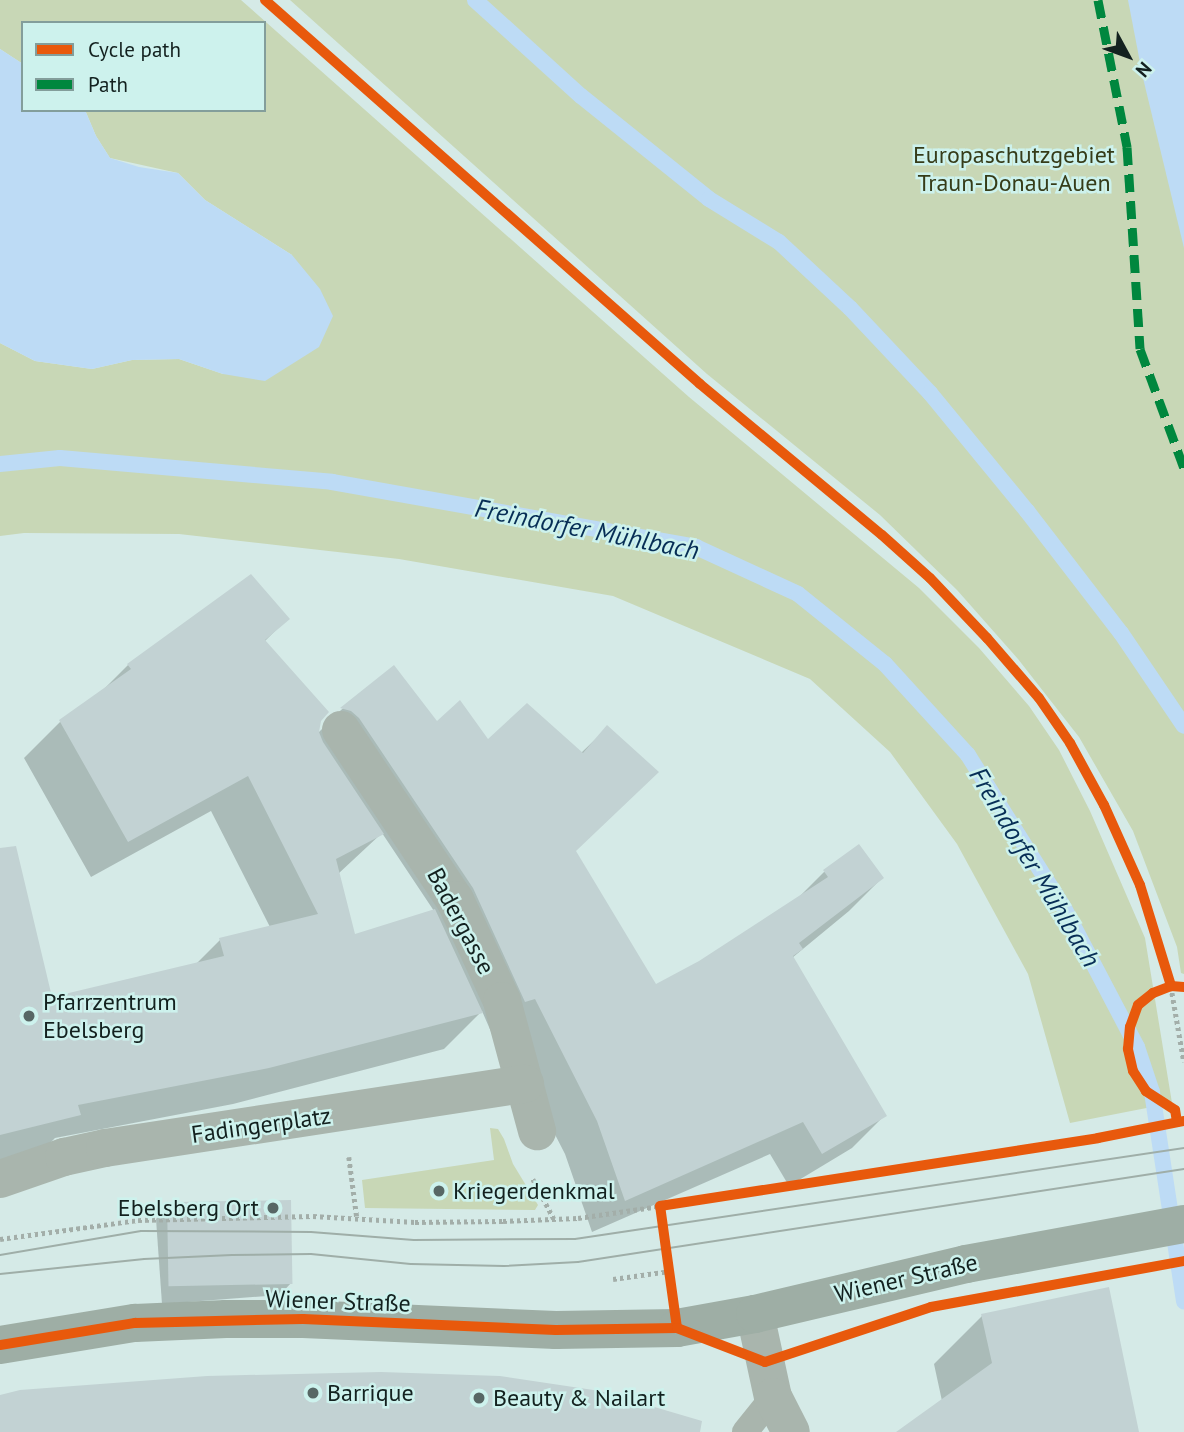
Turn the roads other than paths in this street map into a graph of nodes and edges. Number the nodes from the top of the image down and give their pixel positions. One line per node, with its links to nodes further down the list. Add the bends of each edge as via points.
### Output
1 (341, 730): 2 (street, Badergasse, via 455,900 502,1002)
2 (525, 1084): 3 (street, Badergasse); 4 (street, Fadingerplatz, via 105,1148)
3 (537, 1131)
4 (0, 1179)
5 (1184, 1224): 6 (main road, Wiener Straße, via 966,1264)
6 (755, 1314): 7 (main road, Wiener Straße, via 677,1328 638,1329 303,1319 174,1321); 8 (street)
7 (0, 1345)
8 (774, 1397): 9 (lane); 10 (street)
9 (745, 1432)
10 (791, 1432)

